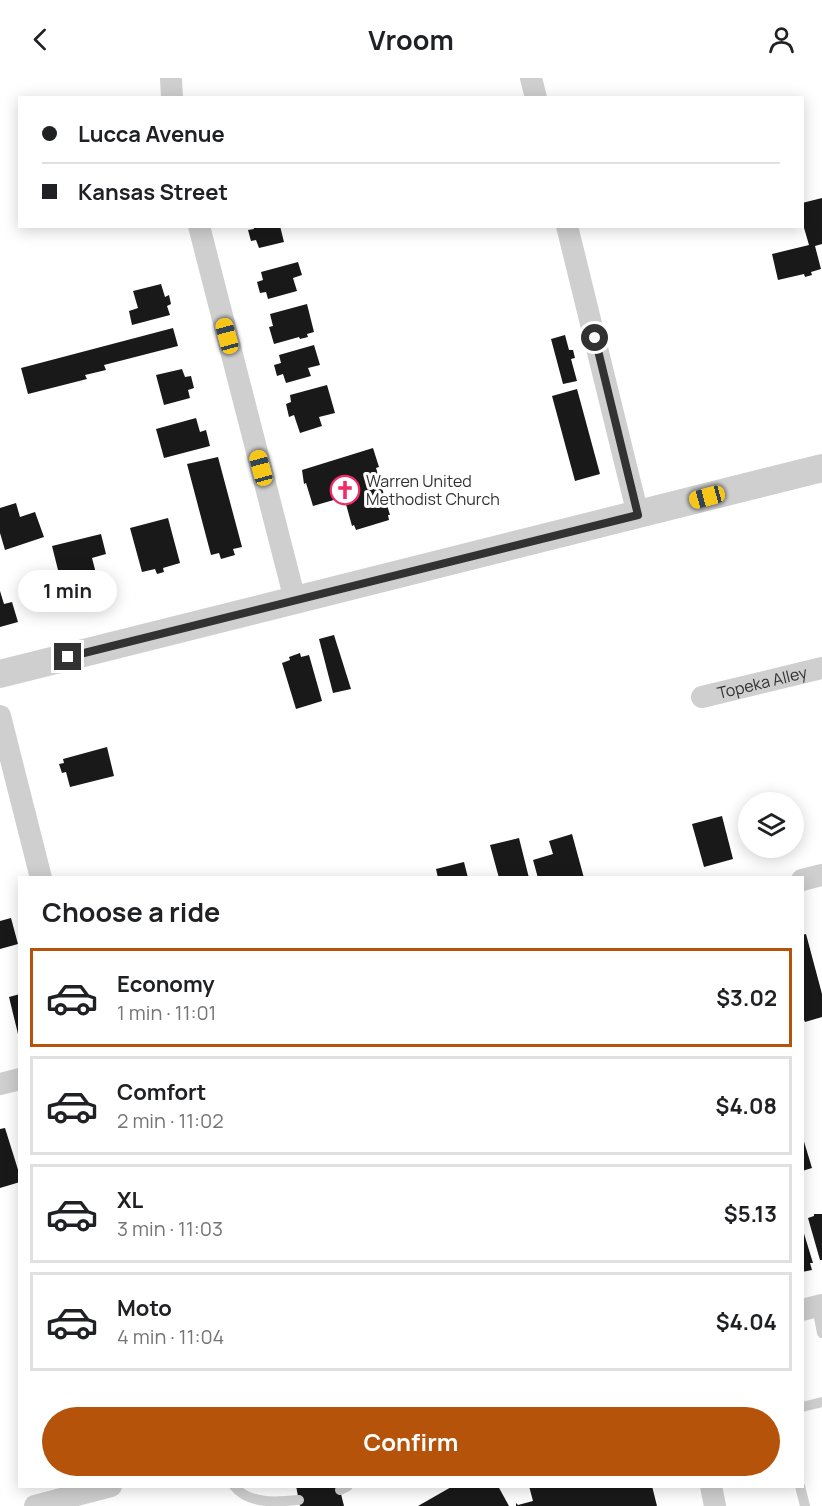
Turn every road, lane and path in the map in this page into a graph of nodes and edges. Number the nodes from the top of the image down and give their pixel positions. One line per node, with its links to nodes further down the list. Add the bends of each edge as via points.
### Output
1 (171, 78): 3 (street)
2 (531, 78): 4 (street)
3 (172, 96)
4 (536, 96)
5 (200, 228): 9 (street)
6 (567, 228): 8 (street)
7 (822, 468): 8 (street)
8 (638, 515): 9 (street)
9 (295, 600): 11 (street)
10 (822, 668): 12 (street, Topeka Alley)
11 (0, 674)
12 (702, 698)
13 (0, 716): 15 (street)
14 (822, 875): 16 (street)
15 (40, 876)
16 (804, 880)
17 (18, 1080): 18 (street)
18 (0, 1084)
19 (814, 1308): 20 (lane)
20 (822, 1333)
21 (822, 1402): 22 (lane)
22 (804, 1406)
23 (104, 1488): 28 (street)
24 (235, 1488): 27 (lane, via 248,1498)
25 (711, 1488): 29 (street)
26 (800, 1488): 30 (lane)
27 (299, 1500)
28 (36, 1506)
29 (715, 1506)
30 (805, 1506)

